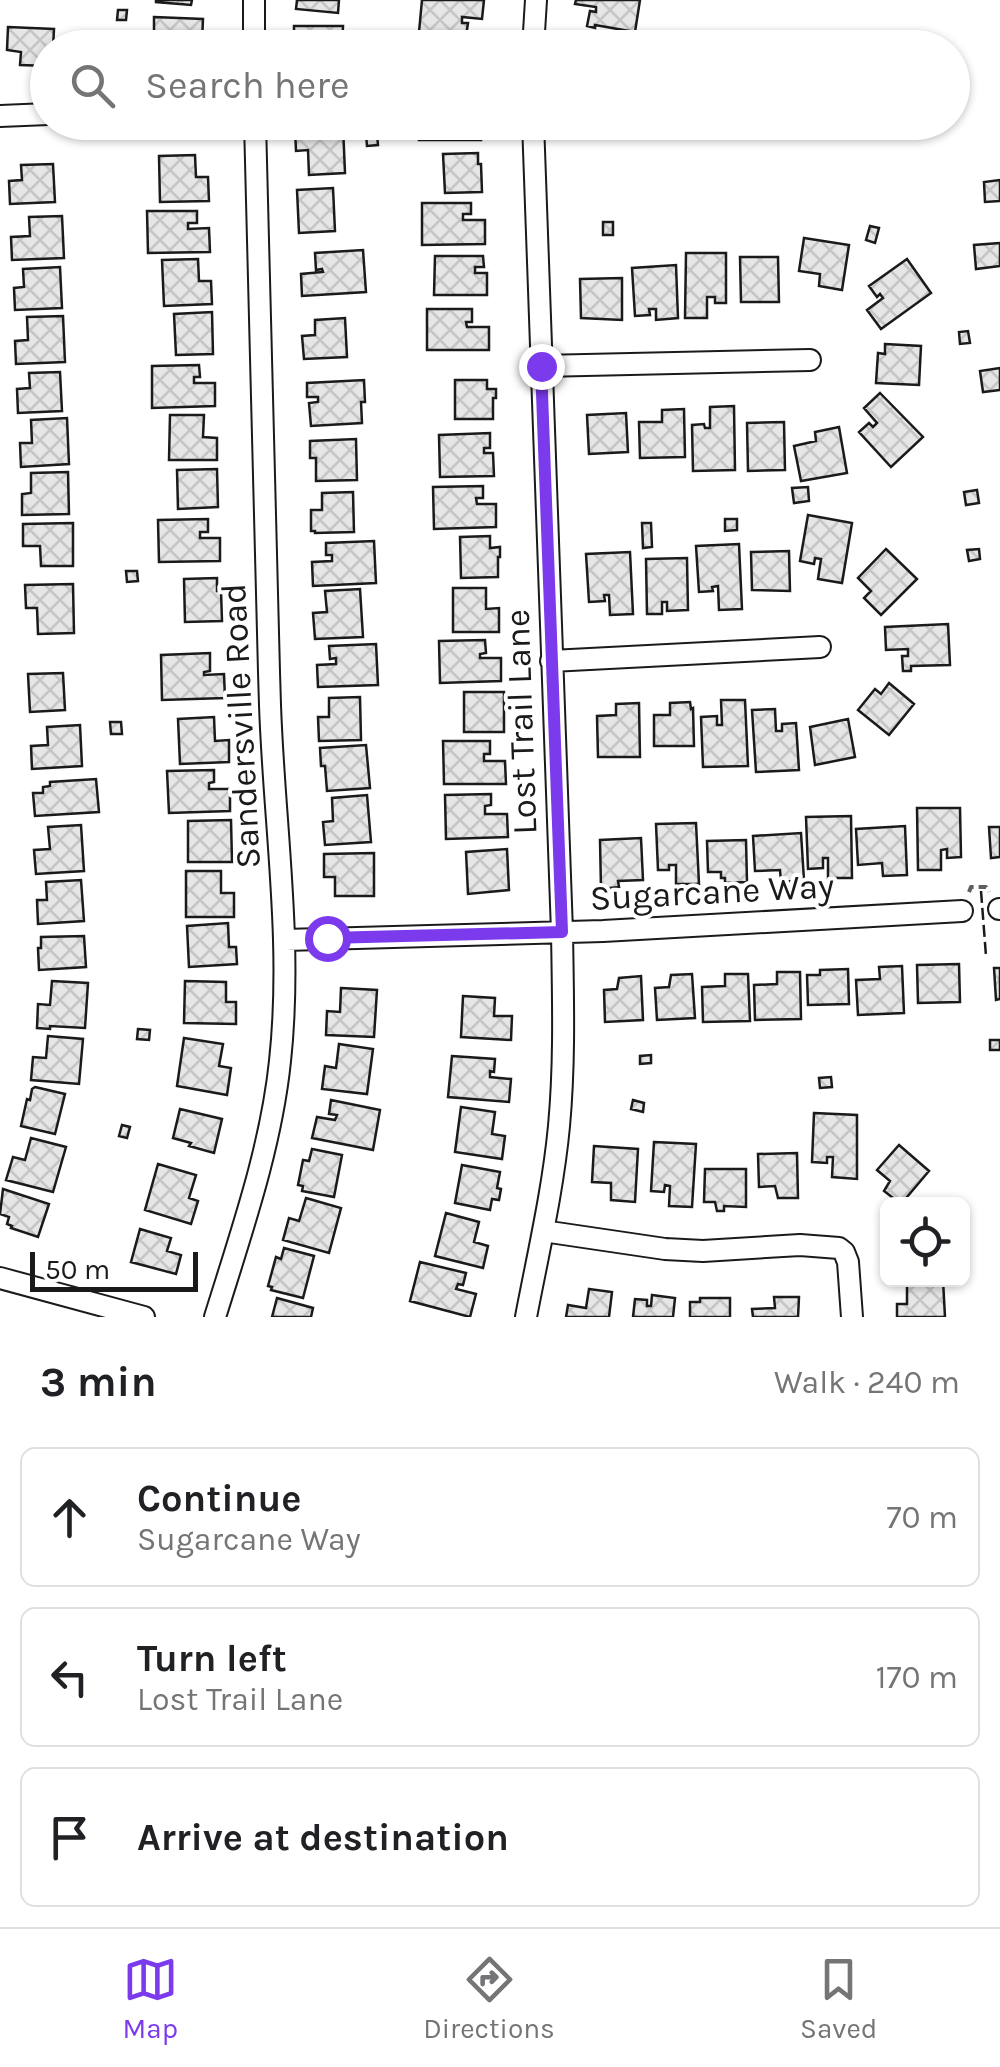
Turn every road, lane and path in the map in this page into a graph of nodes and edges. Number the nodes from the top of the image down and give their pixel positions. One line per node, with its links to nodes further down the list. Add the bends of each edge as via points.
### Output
1 (254, 0): 3 (street)
2 (536, 0): 4 (street)
3 (254, 30)
4 (534, 30)
5 (30, 115): 6 (street)
6 (0, 116)
7 (256, 140): 15 (street, Sandersville Road, via 270,709)
8 (534, 140): 10 (street, Lost Trail Lane)
9 (810, 360): 10 (street)
10 (541, 366): 12 (street, Lost Trail Lane)
11 (820, 648): 12 (street)
12 (552, 661): 14 (street, Lost Trail Lane)
13 (962, 911): 14 (street, Sugarcane Way)
14 (562, 932): 15 (street, Sugarcane Way); 16 (street, Lost Trail Lane, via 564,1046)
15 (284, 940): 19 (street, Sandersville Road, via 272,1111)
16 (543, 1231): 20 (street, Lost Trail Lane); 21 (street, via 666,1249 839,1248 848,1262)
17 (0, 1278): 18 (street)
18 (144, 1317)
19 (215, 1317)
20 (526, 1317)
21 (852, 1317)

